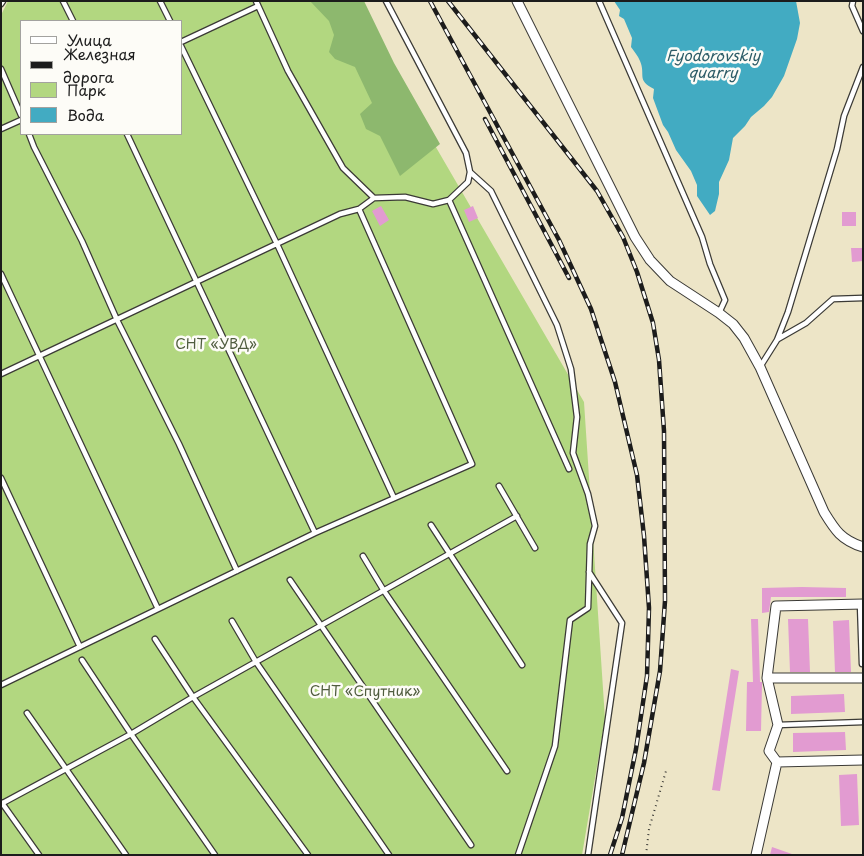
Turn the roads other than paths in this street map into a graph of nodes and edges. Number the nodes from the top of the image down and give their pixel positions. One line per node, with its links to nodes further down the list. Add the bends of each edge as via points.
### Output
1 (63, 1): 8 (lane)
2 (160, 1): 9 (lane)
3 (386, 1): 20 (lane, via 466,153)
4 (517, 1): 28 (street, via 635,237 650,260 670,281)
5 (599, 1): 28 (lane, via 702,237 725,300)
6 (853, 1): 10 (lane, via 852,6)
7 (257, 4): 11 (lane); 21 (lane, via 288,71 343,168)
8 (72, 20)
9 (170, 20)
10 (863, 31)
11 (182, 43)
12 (182, 46): 24 (lane)
13 (863, 67): 30 (lane, via 844,116 838,149 801,274)
14 (1, 69): 15 (lane)
15 (20, 113)
16 (20, 120): 17 (lane)
17 (1, 129)
18 (29, 135): 29 (lane)
19 (127, 135): 26 (lane)
20 (470, 172): 22 (lane, via 468,182); 45 (lane, via 491,192 557,325 571,369 576,417 574,453 595,526 590,544)
21 (374, 198): 22 (lane, via 405,197 433,204); 23 (lane)
22 (449, 200): 34 (lane)
23 (360, 209): 24 (lane, via 340,214); 37 (lane, via 472,464)
24 (277, 244): 26 (lane); 37 (lane)
25 (1, 274): 31 (lane)
26 (198, 282): 29 (lane); 40 (lane)
27 (863, 298): 30 (lane, via 833,299 806,323)
28 (719, 313): 32 (street, via 744,338)
29 (117, 320): 31 (lane); 46 (lane, via 179,444)
30 (777, 340): 32 (lane)
31 (41, 356): 33 (lane); 50 (lane)
32 (760, 367): 41 (street, via 824,512 837,533 852,544)
33 (1, 374)
34 (569, 469)
35 (1, 478): 54 (lane)
36 (499, 486): 38 (lane)
37 (394, 498): 40 (lane)
38 (517, 516): 42 (lane); 43 (lane)
39 (431, 525): 43 (lane)
40 (315, 533): 46 (lane)
41 (863, 547)
42 (535, 548)
43 (450, 554): 48 (lane); 58 (lane)
44 (363, 556): 48 (lane)
45 (589, 570): 78 (lane, via 588,608 570,620 555,746); 79 (lane, via 622,623)
46 (236, 571): 50 (lane)
47 (290, 580): 52 (lane)
48 (384, 591): 52 (lane); 70 (lane)
49 (861, 604): 57 (lane); 59 (street, via 776,606)
50 (158, 609): 54 (lane)
51 (232, 621): 56 (lane)
52 (321, 626): 56 (lane); 72 (lane)
53 (155, 639): 62 (lane)
54 (80, 647): 61 (lane)
55 (82, 660): 66 (lane)
56 (256, 662): 62 (lane); 77 (lane)
57 (862, 664)
58 (522, 665)
59 (767, 678): 60 (street); 65 (street)
60 (863, 678)
61 (2, 682)
62 (193, 697): 66 (lane); 76 (lane)
63 (27, 713): 69 (lane)
64 (863, 722): 65 (lane)
65 (778, 725): 68 (street, via 769,751)
66 (131, 734): 69 (lane); 75 (lane)
67 (863, 760): 68 (street)
68 (777, 762): 80 (street)
69 (65, 770): 71 (lane); 74 (lane)
70 (507, 771)
71 (2, 803): 73 (lane)
72 (471, 845)
73 (39, 855)
74 (126, 855)
75 (215, 855)
76 (308, 855)
77 (389, 855)
78 (518, 855)
79 (588, 855)
80 (756, 855)

